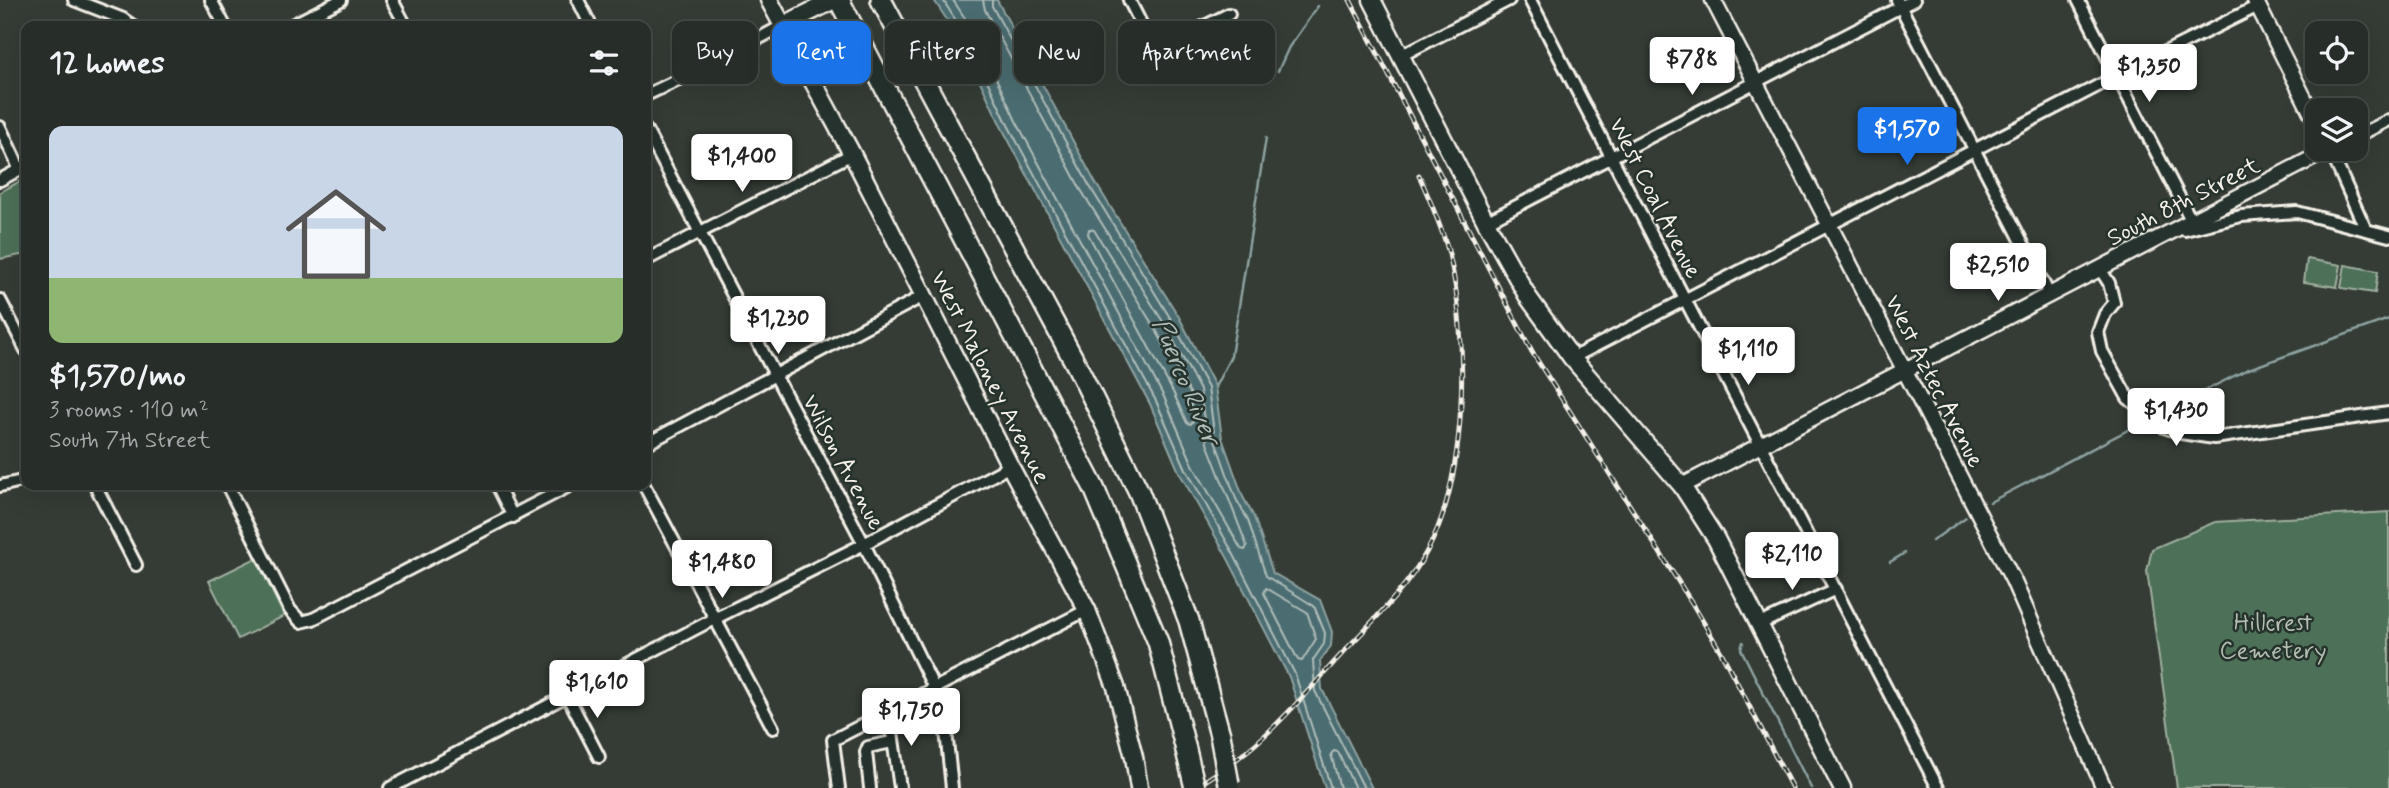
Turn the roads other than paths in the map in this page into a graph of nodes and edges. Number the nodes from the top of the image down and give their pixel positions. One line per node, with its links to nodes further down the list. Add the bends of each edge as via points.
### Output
1 (74, 0): 19 (street)
2 (211, 0): 20 (street)
3 (341, 0): 21 (street)
4 (392, 0): 22 (street)
5 (578, 0): 23 (street)
6 (769, 0): 24 (main road, West Maloney Avenue)
7 (837, 0): 25 (main road); 95 (highway, bridge, via 1094,488 1158,642)
8 (1129, 0): 18 (street, via 1155,51)
9 (1372, 0): 27 (main road)
10 (1509, 0): 27 (street)
11 (1530, 0): 39 (street, West Coal Avenue)
12 (1713, 0): 29 (main road, West Aztec Avenue)
13 (1914, 0): 16 (street)
14 (2078, 0): 28 (street)
15 (882, 3): 88 (highway, bridge, via 1129,470 1189,621)
16 (1899, 3): 29 (street); 37 (street)
17 (2256, 3): 28 (street); 32 (main road)
18 (1229, 14)
19 (126, 21)
20 (222, 21)
21 (300, 21)
22 (403, 21)
23 (588, 21)
24 (780, 21)
25 (793, 21)
26 (772, 31): 31 (street)
27 (1400, 56): 45 (main road)
28 (2117, 76): 37 (street); 46 (street)
29 (1755, 82): 39 (street); 47 (main road, West Aztec Avenue)
30 (814, 84): 38 (main road, West Maloney Avenue)
31 (651, 93)
32 (2305, 100)
33 (2389, 120): 35 (street)
34 (0, 127): 42 (street)
35 (2368, 131)
36 (651, 140): 49 (street, Wilson Avenue)
37 (1975, 150): 47 (street); 55 (street)
38 (852, 154): 49 (street); 54 (main road, West Maloney Avenue)
39 (1611, 157): 45 (street); 57 (street, West Coal Avenue)
40 (2308, 161): 46 (main road, South 8th Street)
41 (2336, 161): 48 (street)
42 (21, 164)
43 (21, 169): 44 (street)
44 (0, 180)
45 (1486, 222): 60 (main road, via 1528,297)
46 (2192, 222): 50 (main road, South 8th Street)
47 (1829, 225): 57 (street); 61 (main road, West Aztec Avenue)
48 (2366, 230): 50 (street, via 2297,212 2241,216); 51 (street)
49 (698, 233): 52 (street); 62 (street, Wilson Avenue)
50 (2165, 236): 53 (main road, South 8th Street)
51 (2389, 236)
52 (651, 257)
53 (2100, 269): 55 (main road, South 8th Street); 63 (street, via 2114,303 2098,332 2102,351 2128,398 2164,427 2214,438)
54 (925, 295): 62 (street); 66 (main road, West Maloney Avenue)
55 (2050, 296): 61 (main road, South 8th Street)
56 (0, 300): 58 (street)
57 (1685, 300): 60 (street); 65 (street, West Coal Avenue)
58 (4, 314): 59 (street)
59 (21, 342)
60 (1572, 358): 69 (main road)
61 (1904, 371): 65 (main road, South 8th Street); 98 (main road, West Aztec Avenue, via 2013,580)
62 (774, 377): 64 (street); 76 (street, Wilson Avenue)
63 (2389, 413)
64 (651, 441)
65 (1760, 445): 69 (main road, South 8th Street); 78 (street, West Coal Avenue)
66 (1010, 466): 76 (street); 79 (main road, West Maloney Avenue)
67 (21, 482): 68 (street)
68 (0, 486)
69 (1682, 486): 81 (main road, via 1716,539)
70 (98, 490): 77 (street)
71 (230, 490): 75 (street, via 290,610 301,622)
72 (500, 490): 75 (street)
73 (562, 490): 75 (street)
74 (648, 490): 80 (street)
75 (513, 517)
76 (864, 544): 80 (street); 82 (street, Wilson Avenue)
77 (136, 565)
78 (1836, 589): 81 (street); 97 (street, West Coal Avenue)
79 (1087, 610): 82 (street); 94 (main road, West Maloney Avenue, via 1116,687)
80 (714, 619): 83 (street); 85 (street)
81 (1760, 624): 96 (main road)
82 (934, 688): 84 (street); 93 (street, Wilson Avenue, via 944,712)
83 (568, 697): 87 (street); 89 (street)
84 (888, 711): 86 (street); 90 (street, via 833,740)
85 (773, 728)
86 (892, 742): 91 (street, via 868,747); 92 (street)
87 (599, 757)
88 (1229, 786)
89 (390, 788)
90 (839, 788)
91 (870, 788)
92 (900, 788)
93 (952, 788)
94 (1139, 788)
95 (1195, 788)
96 (1842, 788)
97 (1938, 788)
98 (2104, 788)

